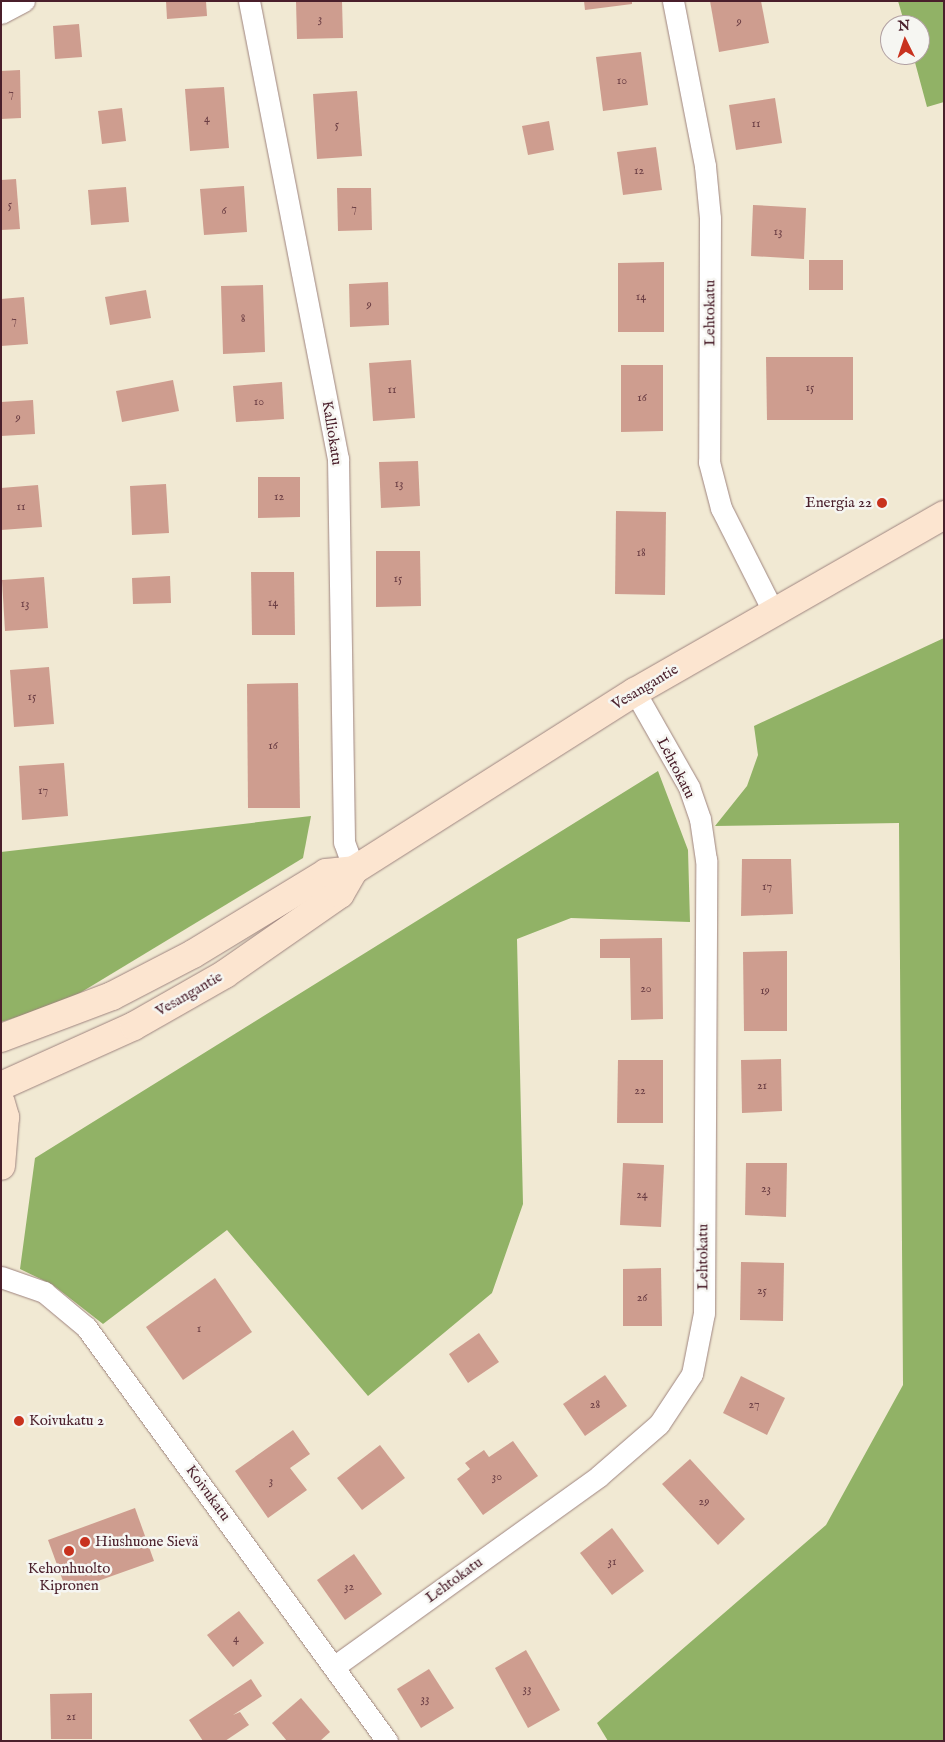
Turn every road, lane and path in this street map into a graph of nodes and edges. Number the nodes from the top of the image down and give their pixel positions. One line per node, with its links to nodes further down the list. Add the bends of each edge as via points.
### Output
1 (24, 1): 4 (street)
2 (249, 1): 8 (street, Kalliokatu, via 338,458 344,842)
3 (673, 1): 6 (street, Lehtokatu, via 705,166 710,218 710,462 721,508)
4 (1, 13)
5 (944, 515): 6 (main road, Vesangantie)
6 (774, 613): 7 (main road, Vesangantie)
7 (635, 692): 8 (main road, Vesangantie); 14 (street, Lehtokatu, via 689,787 700,819 706,860 704,1313 692,1374 659,1424 599,1476)
8 (354, 870): 9 (main road, Vesangantie, via 326,873 193,954 112,996); 10 (main road, Vesangantie, via 340,894 225,974 134,1026)
9 (1, 1038)
10 (1, 1086)
11 (1, 1103): 12 (main road, via 4,1117)
12 (1, 1166)
13 (1, 1278): 14 (street, Koivukatu, via 44,1292 86,1327)
14 (336, 1666): 15 (street, Koivukatu)
15 (387, 1741)

